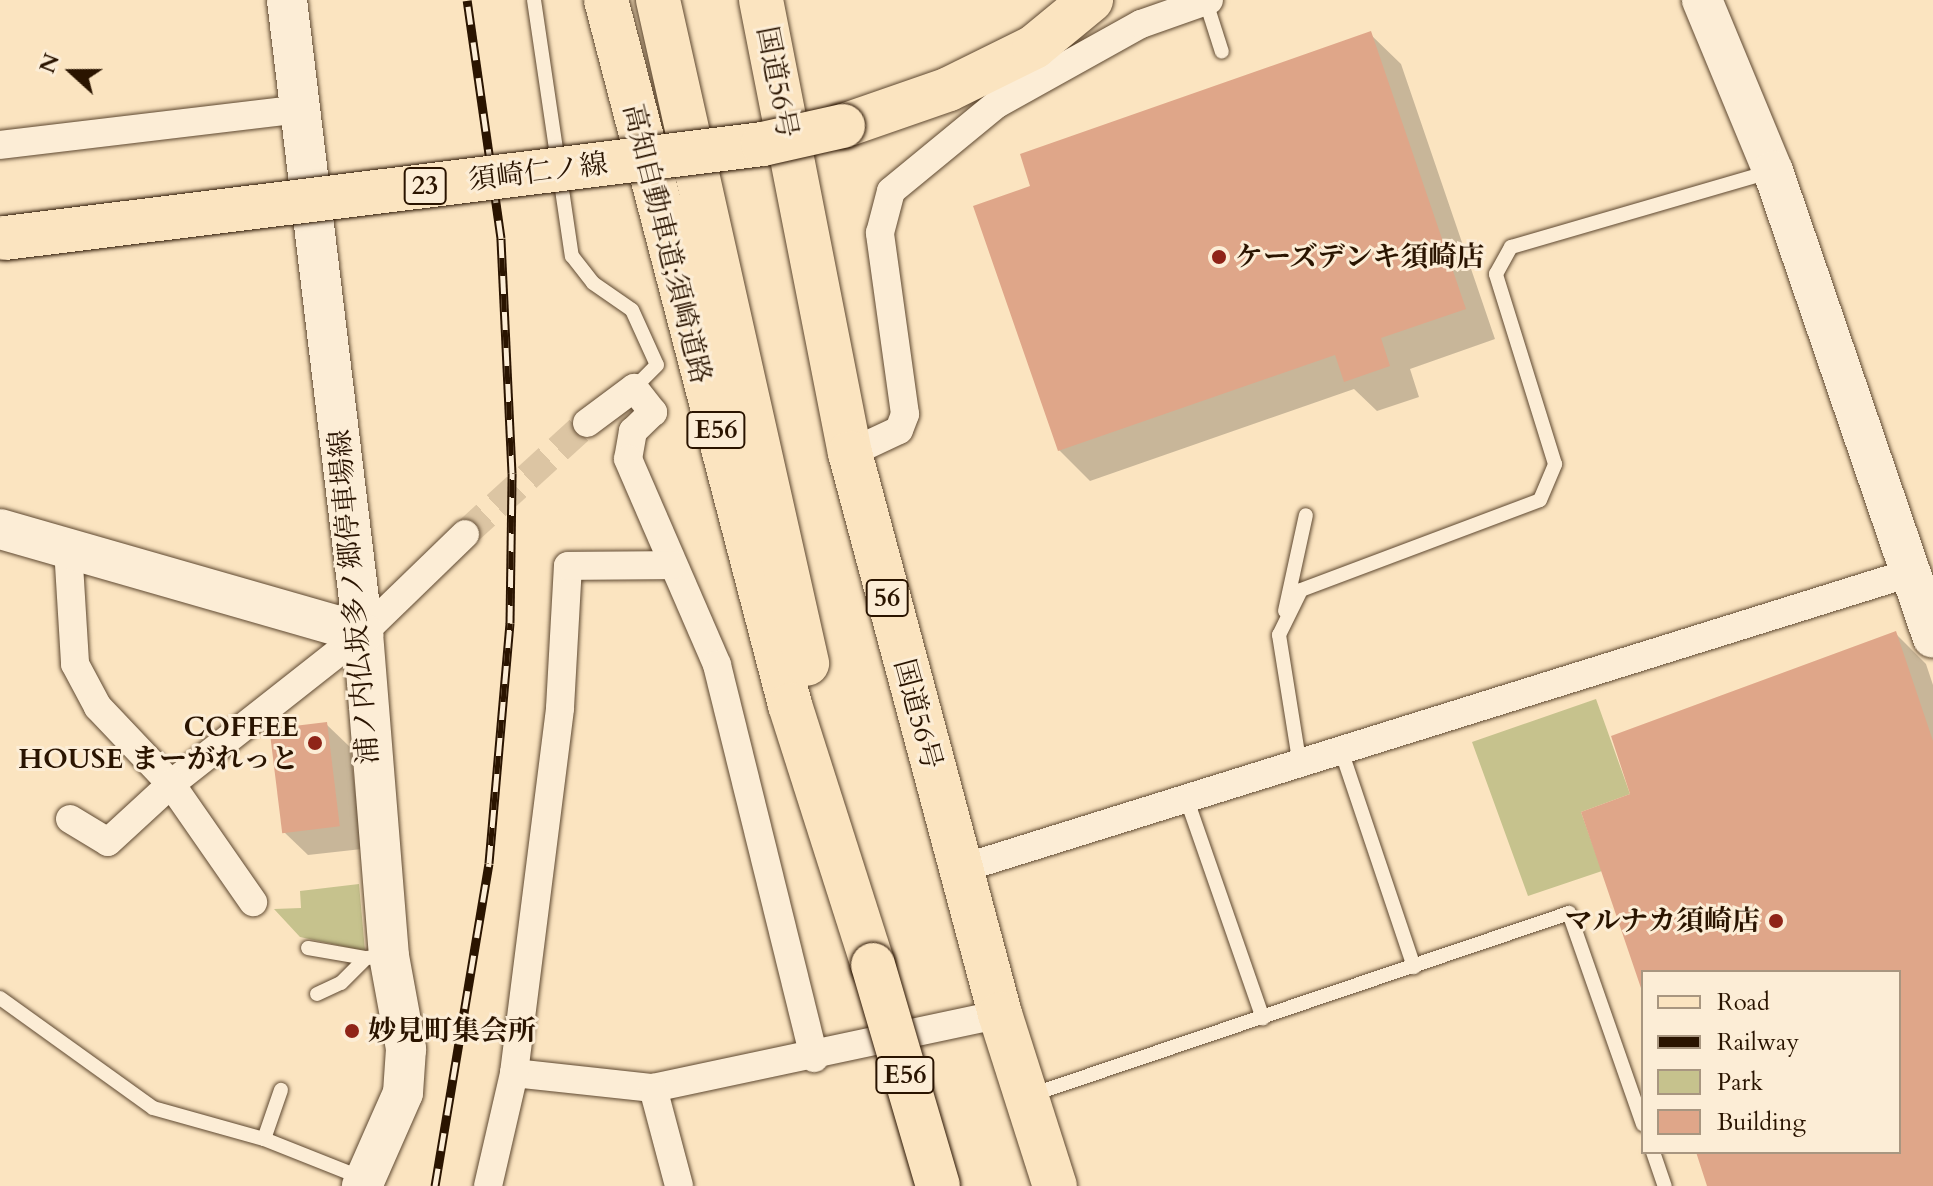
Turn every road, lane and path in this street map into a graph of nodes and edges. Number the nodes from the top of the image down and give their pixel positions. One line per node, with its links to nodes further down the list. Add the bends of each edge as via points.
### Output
1 (287, 0): 10 (main road, 浦ノ内仏坂多ノ郷停車場線)
2 (534, 0): 14 (lane, via 572,256 593,283 632,310 657,365)
3 (606, 0): 31 (main road, 高知自動車道;須崎道路 / E56, via 790,705)
4 (658, 0): 31 (main road, 高知自動車道;須崎道路 / E56, via 755,407)
5 (761, 0): 16 (main road, 国道56号 / 56)
6 (1091, 0): 13 (main road, 須崎仁ノ線 / 23, bridge, via 1034,47 936,94 843,126 763,144)
7 (1702, 0): 12 (main road)
8 (1208, 1): 9 (lane); 16 (street, via 1141,24 997,104 891,191 880,233 905,414 899,430)
9 (1222, 52)
10 (301, 109): 11 (street); 23 (main road, 浦ノ内仏坂多ノ郷停車場線)
11 (0, 145)
12 (1773, 171): 22 (main road); 24 (lane, via 1511,247 1496,274 1555,464 1540,500 1301,590)
13 (3, 239)
14 (634, 388): 15 (street); 21 (street, via 653,412 633,431 628,459)
15 (587, 423)
16 (850, 453): 32 (main road, 国道56号 / 56)
17 (1306, 515): 24 (lane)
18 (0, 529): 20 (main road)
19 (465, 534): 23 (street)
20 (68, 548): 23 (main road); 28 (street, via 75,664 98,707)
21 (673, 565): 41 (street, via 717,665); 42 (street, via 568,566 560,708)
22 (1910, 573): 25 (main road); 26 (street)
23 (363, 633): 28 (street); 35 (main road, 浦ノ内仏坂多ノ郷停車場線)
24 (1279, 635): 27 (lane)
25 (1933, 637)
26 (1342, 753): 27 (street); 36 (lane)
27 (1300, 766): 29 (street)
28 (171, 784): 30 (street, via 108,842); 33 (street)
29 (1188, 803): 32 (street); 40 (lane)
30 (70, 819)
31 (843, 854): 52 (main road, 高知自動車道;須崎道路 / E56, bridge)
32 (960, 869): 39 (main road, 国道56号 / 56)
33 (253, 902)
34 (308, 948): 35 (lane)
35 (378, 957): 37 (lane); 49 (main road, 浦ノ内仏坂多ノ郷停車場線, via 406,1049 403,1093)
36 (1414, 967): 40 (lane); 46 (lane, via 1569,913)
37 (317, 994)
38 (0, 998): 47 (lane, via 153,1108)
39 (1000, 1014): 41 (street); 45 (main road, 国道56号 / 56)
40 (1263, 1018): 45 (lane)
41 (814, 1058): 43 (street)
42 (514, 1073): 43 (street); 50 (street)
43 (653, 1088): 51 (street)
44 (281, 1090): 47 (lane)
45 (1025, 1097): 53 (main road, 国道56号 / 56)
46 (1641, 1118)
47 (264, 1139): 49 (lane)
48 (1654, 1154): 54 (lane)
49 (364, 1183)
50 (488, 1186)
51 (679, 1186)
52 (938, 1186)
53 (1055, 1186)
54 (1665, 1186)

